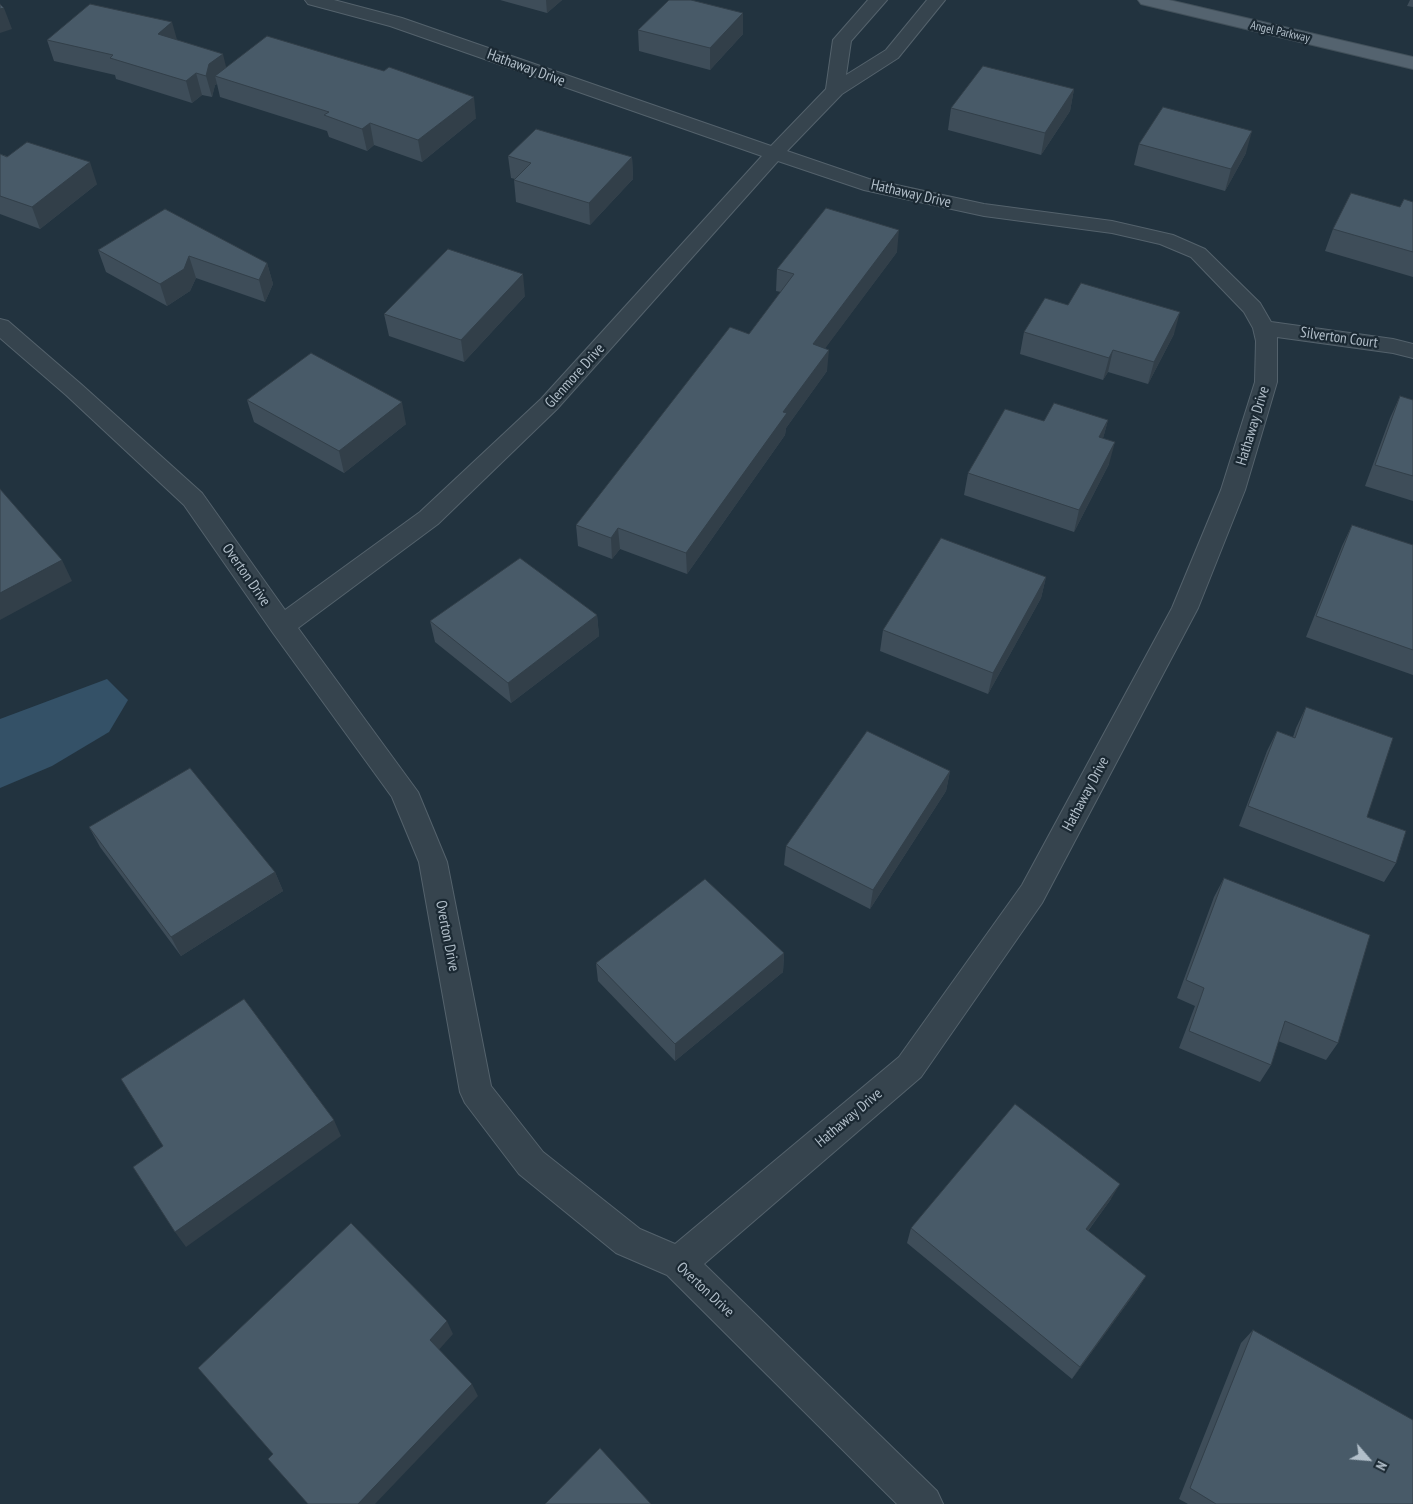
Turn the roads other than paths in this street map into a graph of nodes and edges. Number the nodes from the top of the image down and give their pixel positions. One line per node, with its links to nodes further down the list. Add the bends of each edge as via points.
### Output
1 (314, 0): 7 (street, Hathaway Drive, via 396,22)
2 (878, 0): 6 (street, via 842,40)
3 (936, 0): 6 (street, Glenmore Drive, via 892,54)
4 (1147, 0): 5 (main road, Angel Parkway)
5 (1413, 63)
6 (835, 90): 7 (street, Glenmore Drive)
7 (774, 154): 9 (street, Hathaway Drive, via 864,184 974,208 1112,227 1166,239 1198,253 1252,308); 11 (street, Glenmore Drive, via 549,404 429,518)
8 (0, 326): 11 (street, Overton Drive, via 193,499)
9 (1264, 328): 10 (street, Silverton Court); 12 (street, Hathaway Drive, via 1267,341 1266,382 1233,490 1193,590 1032,894 910,1067)
10 (1413, 351)
11 (282, 626): 12 (street, Overton Drive, via 404,792 433,862 476,1092 531,1163 628,1241)
12 (679, 1263): 13 (street, Overton Drive)
13 (924, 1504)

